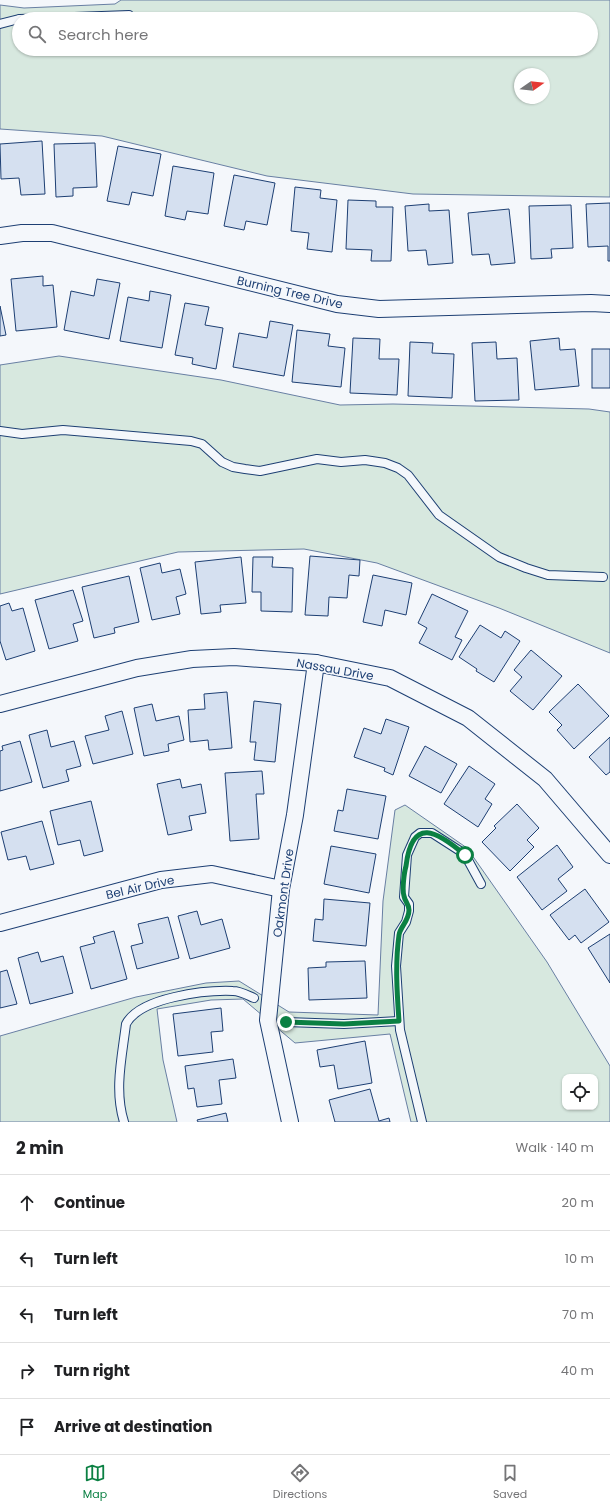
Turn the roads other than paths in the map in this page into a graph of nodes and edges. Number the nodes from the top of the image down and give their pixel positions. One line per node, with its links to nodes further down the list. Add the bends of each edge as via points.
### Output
1 (12, 21): 2 (lane)
2 (0, 24)
3 (0, 236): 4 (street, Burning Tree Drive, via 52,233 337,304 379,309)
4 (610, 304)
5 (0, 431): 6 (lane, via 22,434 63,430 191,441 202,444 222,462 234,467 260,471 317,459 385,463 398,468 408,476 439,515 498,557 548,575)
6 (603, 577)
7 (316, 663): 8 (street, Nassau Drive, via 234,657 192,659 137,668); 9 (street, Nassau Drive, via 390,678 468,718 545,779); 11 (street, Oakmont Drive)
8 (0, 704)
9 (610, 855)
10 (481, 884): 14 (lane, via 460,851 432,833 420,833 415,837 407,855 404,897 409,912 399,933 396,966)
11 (282, 888): 12 (street, Bel Air Drive, via 212,874 161,880); 17 (street, Oakmont Drive, via 268,1020)
12 (0, 922)
13 (254, 998): 16 (lane, via 235,991 208,992 163,1000 144,1008 130,1018 126,1024 118,1088)
14 (399, 1021): 15 (lane, via 344,1024); 18 (lane, via 401,1040)
15 (286, 1022)
16 (124, 1122)
17 (290, 1122)
18 (422, 1122)

